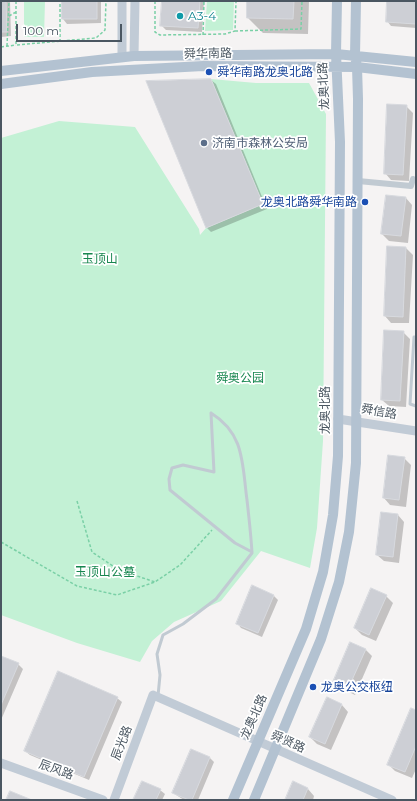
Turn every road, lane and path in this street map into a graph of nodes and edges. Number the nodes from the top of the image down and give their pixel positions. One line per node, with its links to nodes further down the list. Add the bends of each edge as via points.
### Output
1 (9, 1): 14 (path)
2 (16, 1): 13 (path)
3 (60, 1): 17 (path)
4 (106, 1): 17 (path, via 105,30 96,38)
5 (122, 1): 24 (street)
6 (134, 1): 22 (street)
7 (155, 1): 16 (path, via 154,32 160,35)
8 (204, 1): 16 (path)
9 (236, 1): 15 (path)
10 (302, 1): 15 (path, via 301,29)
11 (337, 1): 21 (main road, 龙奥北路)
12 (356, 1): 23 (main road)
13 (16, 12): 14 (path); 18 (path)
14 (9, 16): 19 (path)
15 (235, 31): 16 (path)
16 (203, 35)
17 (60, 42): 18 (path)
18 (16, 45): 19 (path)
19 (7, 46): 20 (path)
20 (1, 47)
21 (336, 54): 22 (main road, 舜华南路); 23 (main road, 舜华南路); 26 (main road, 龙奥北路)
22 (134, 56): 24 (main road, 舜华南路)
23 (355, 56): 25 (main road, 舜华南路); 27 (main road)
24 (122, 57): 28 (main road, 舜华南路)
25 (416, 62)
26 (337, 67): 27 (main road, 舜华南路); 30 (main road, 舜华南路, via 203,66 92,72); 35 (main road, 龙奥北路, via 340,142)
27 (358, 67): 29 (main road, 舜华南路); 32 (main road)
28 (1, 71)
29 (416, 74)
30 (1, 84)
31 (416, 180): 32 (street, via 413,179 412,186)
32 (358, 181): 36 (main road)
33 (416, 337): 34 (lane, via 410,404)
34 (416, 406)
35 (338, 419): 36 (street, 舜信路); 44 (main road, 龙奥北路, via 333,515 323,572 306,629)
36 (356, 420): 37 (street, 舜信路); 45 (main road, via 355,483 341,575 321,639)
37 (416, 431)
38 (77, 501): 42 (path, via 92,552 119,570)
39 (214, 527): 41 (lane); 41 (lane, via 170,490 169,479 172,468 183,465 214,472 211,412 226,424 238,442 246,487); 42 (path, via 180,565)
40 (1, 542): 42 (path, via 77,586 117,595)
41 (252, 552): 43 (lane, via 216,599 183,624 163,635 157,654 160,675)
42 (155, 582)
43 (156, 695): 44 (street, 舜贤路); 48 (street, 辰光路)
44 (258, 741): 45 (street, 舜贤路); 49 (main road, 龙奥北路)
45 (275, 749): 50 (main road); 51 (street, 舜贤路)
46 (1, 763): 47 (street, 辰风路)
47 (103, 800)
48 (114, 800)
49 (233, 800)
50 (254, 800)
51 (392, 800)

